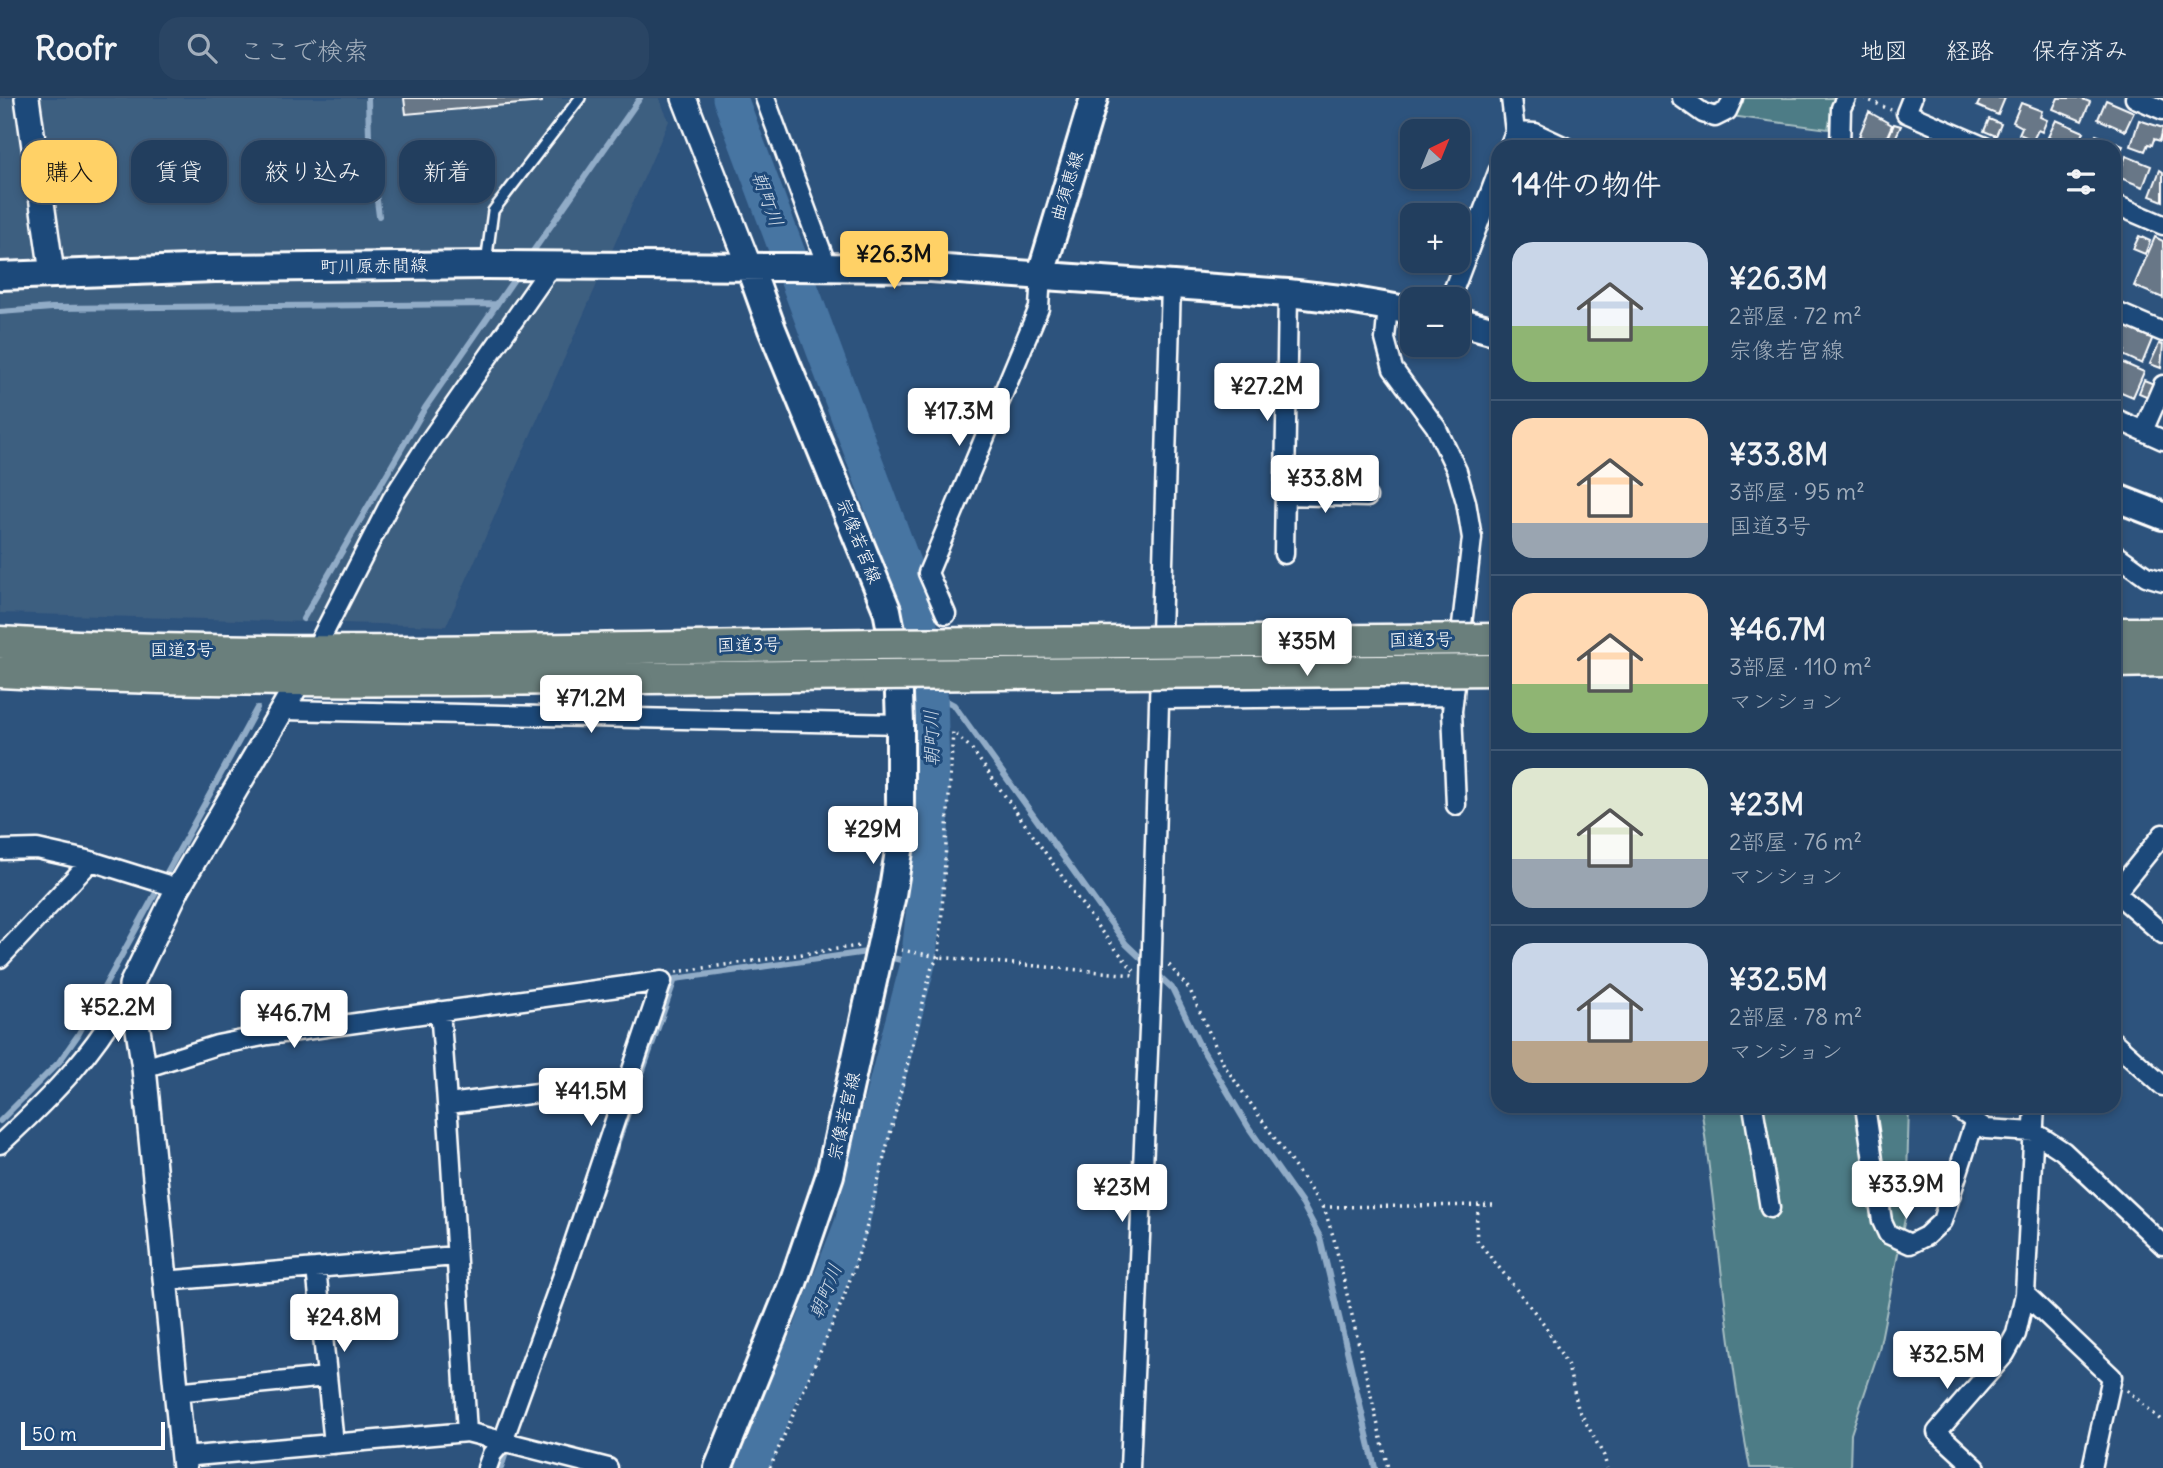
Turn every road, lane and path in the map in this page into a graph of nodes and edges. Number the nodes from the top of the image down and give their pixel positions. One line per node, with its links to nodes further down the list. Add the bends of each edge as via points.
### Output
1 (27, 98): 25 (street)
2 (580, 98): 21 (lane, via 493,211)
3 (684, 98): 22 (street)
4 (765, 98): 23 (street)
5 (1094, 98): 26 (main road, 曲須恵線)
6 (1511, 98): 14 (street)
7 (1682, 98): 8 (street, via 1715,117 1727,111)
8 (1733, 98)
9 (1846, 98): 16 (street, via 1841,108)
10 (1864, 98): 12 (path, via 1895,113)
11 (2135, 98): 13 (street)
12 (1909, 105): 17 (street)
13 (2163, 110)
14 (1512, 139): 15 (street, via 1535,133)
15 (1550, 140)
16 (1840, 140)
17 (1972, 140)
18 (1491, 191): 29 (street)
19 (2121, 207): 20 (street)
20 (2163, 225)
21 (486, 265): 24 (main road, 町川原赤間線); 25 (main road, 町川原赤間線)
22 (749, 265): 23 (main road); 24 (main road, 町川原赤間線); 61 (main road, 宗像若宮線, via 887,610 898,666)
23 (827, 266): 26 (main road)
24 (551, 267): 52 (street, via 392,499)
25 (52, 273): 27 (main road, 町川原赤間線)
26 (1041, 274): 28 (main road); 47 (street, via 1039,308 928,573)
27 (0, 276)
28 (1171, 284): 30 (main road); 59 (street)
29 (1455, 287)
30 (1288, 293): 31 (main road); 40 (street)
31 (1400, 309): 58 (street, via 1385,340 1393,369 1436,428 1457,471 1472,538)
32 (2121, 314): 35 (street)
33 (1470, 324): 34 (main road)
34 (1491, 330)
35 (2163, 332)
36 (2163, 385): 38 (street)
37 (2121, 421): 38 (street)
38 (2143, 431): 39 (street)
39 (2163, 440)
40 (1285, 495): 41 (street); 44 (street)
41 (1367, 497)
42 (2121, 500): 43 (main road)
43 (2163, 516)
44 (1284, 554)
45 (2121, 558): 46 (street, via 2146,576)
46 (2163, 581)
47 (946, 614)
48 (2163, 633): 49 (highway)
49 (2121, 634)
50 (1491, 639): 52 (highway, 国道3号, bridge)
51 (0, 642): 52 (highway, 国道3号, via 116,649)
52 (315, 650): 57 (street)
53 (2163, 661): 54 (highway)
54 (2121, 662)
55 (1491, 670): 57 (highway, 国道3号, bridge)
56 (0, 672): 57 (highway, 国道3号)
57 (299, 681): 60 (street)
58 (1454, 696): 59 (street); 62 (street)
59 (1160, 699): 71 (street)
60 (283, 710): 61 (street); 67 (street)
61 (900, 724): 70 (main road, 宗像若宮線, via 900,845)
62 (1456, 805)
63 (2163, 834): 66 (street)
64 (0, 850): 65 (street, via 37,849)
65 (90, 861): 67 (street); 73 (street)
66 (2121, 886)
67 (178, 888): 75 (street)
68 (2121, 899): 69 (street)
69 (2163, 934)
70 (881, 947): 72 (path); 74 (path, via 859,945 674,973); 108 (main road, 宗像若宮線, via 830,1175 793,1283)
71 (1152, 948): 91 (path, via 1190,990 1224,1065); 110 (street)
72 (939, 957): 72 (path, via 941,944 953,732 971,748 1100,930 1138,975); 109 (path, via 932,967 863,1241 844,1297)
73 (0, 958)
74 (662, 981): 76 (street); 80 (street)
75 (131, 985): 78 (street); 88 (street, via 112,1023 89,1054)
76 (440, 1011): 78 (street, via 268,1035); 81 (street)
77 (2121, 1048): 79 (street)
78 (144, 1068): 96 (street)
79 (2163, 1086)
80 (621, 1101): 81 (street, via 546,1092); 103 (street)
81 (448, 1104): 94 (street)
82 (1754, 1113): 92 (street)
83 (1866, 1113): 86 (street, via 1882,1221 1888,1234 1910,1244 1942,1221)
84 (1962, 1113): 86 (street)
85 (2035, 1113): 87 (street)
86 (1974, 1123): 87 (street, via 1986,1129)
87 (2034, 1132): 93 (street, via 2063,1151); 97 (street)
88 (0, 1144)
89 (1479, 1205): 90 (path); 91 (path); 112 (path, via 1477,1240 1556,1345 1578,1408)
90 (1495, 1205)
91 (1322, 1207): 111 (path, via 1334,1239)
92 (1770, 1208)
93 (2163, 1245)
94 (455, 1256): 95 (street); 102 (street)
95 (316, 1268): 96 (street); 98 (street)
96 (164, 1281): 100 (street)
97 (2025, 1294): 99 (street); 113 (street, via 2016,1334 2005,1354 1937,1432)
98 (327, 1377): 100 (street); 104 (street)
99 (2112, 1377): 101 (path); 114 (street)
100 (175, 1392): 105 (street)
101 (2163, 1422)
102 (467, 1432): 103 (street); 104 (street)
103 (503, 1441): 106 (street); 107 (street)
104 (334, 1444): 105 (street)
105 (183, 1463)
106 (487, 1468)
107 (608, 1468)
108 (718, 1468)
109 (770, 1468)
110 (1130, 1468)
111 (1388, 1468)
112 (1607, 1468)
113 (1976, 1468)
114 (2092, 1468)

